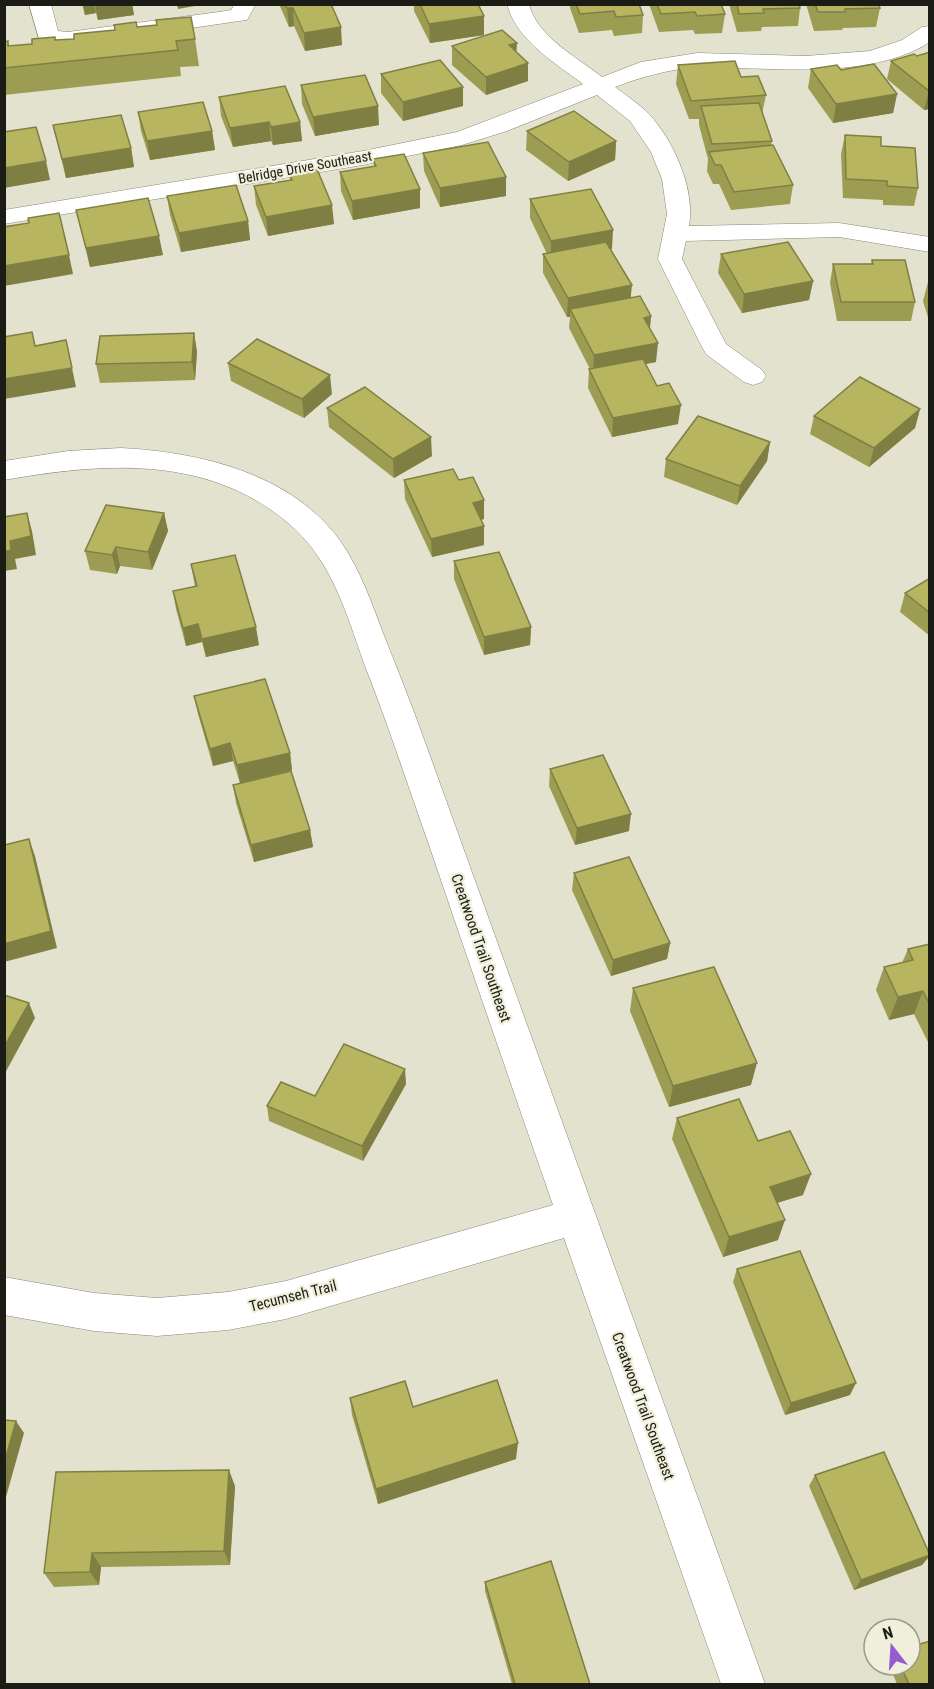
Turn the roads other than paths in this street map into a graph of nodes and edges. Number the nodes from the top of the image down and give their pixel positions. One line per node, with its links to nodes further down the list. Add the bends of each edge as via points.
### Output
1 (40, 4): 2 (street, via 48,37 68,39 229,17 239,15)
2 (246, 4)
3 (518, 4): 5 (street, via 521,16 540,40)
4 (930, 32): 5 (street, Belridge Drive Southeast, via 910,45 872,57 806,63 697,60 642,69)
5 (597, 85): 6 (street, Belridge Drive Southeast, via 462,138); 7 (street, via 638,116 663,152 674,179 679,214)
6 (4, 217)
7 (675, 233): 8 (street, via 839,230); 9 (street, via 670,259 716,349)
8 (930, 245)
9 (753, 376)
10 (4, 471): 11 (street, Creatwood Trail Southeast, via 92,458 148,459 197,467 239,480 285,504 320,536 344,568 390,688)
11 (575, 1217): 12 (street, Tecumseh Trail, via 286,1300 228,1311 157,1317 94,1312); 13 (street, Creatwood Trail Southeast)
12 (4, 1296)
13 (743, 1684)

